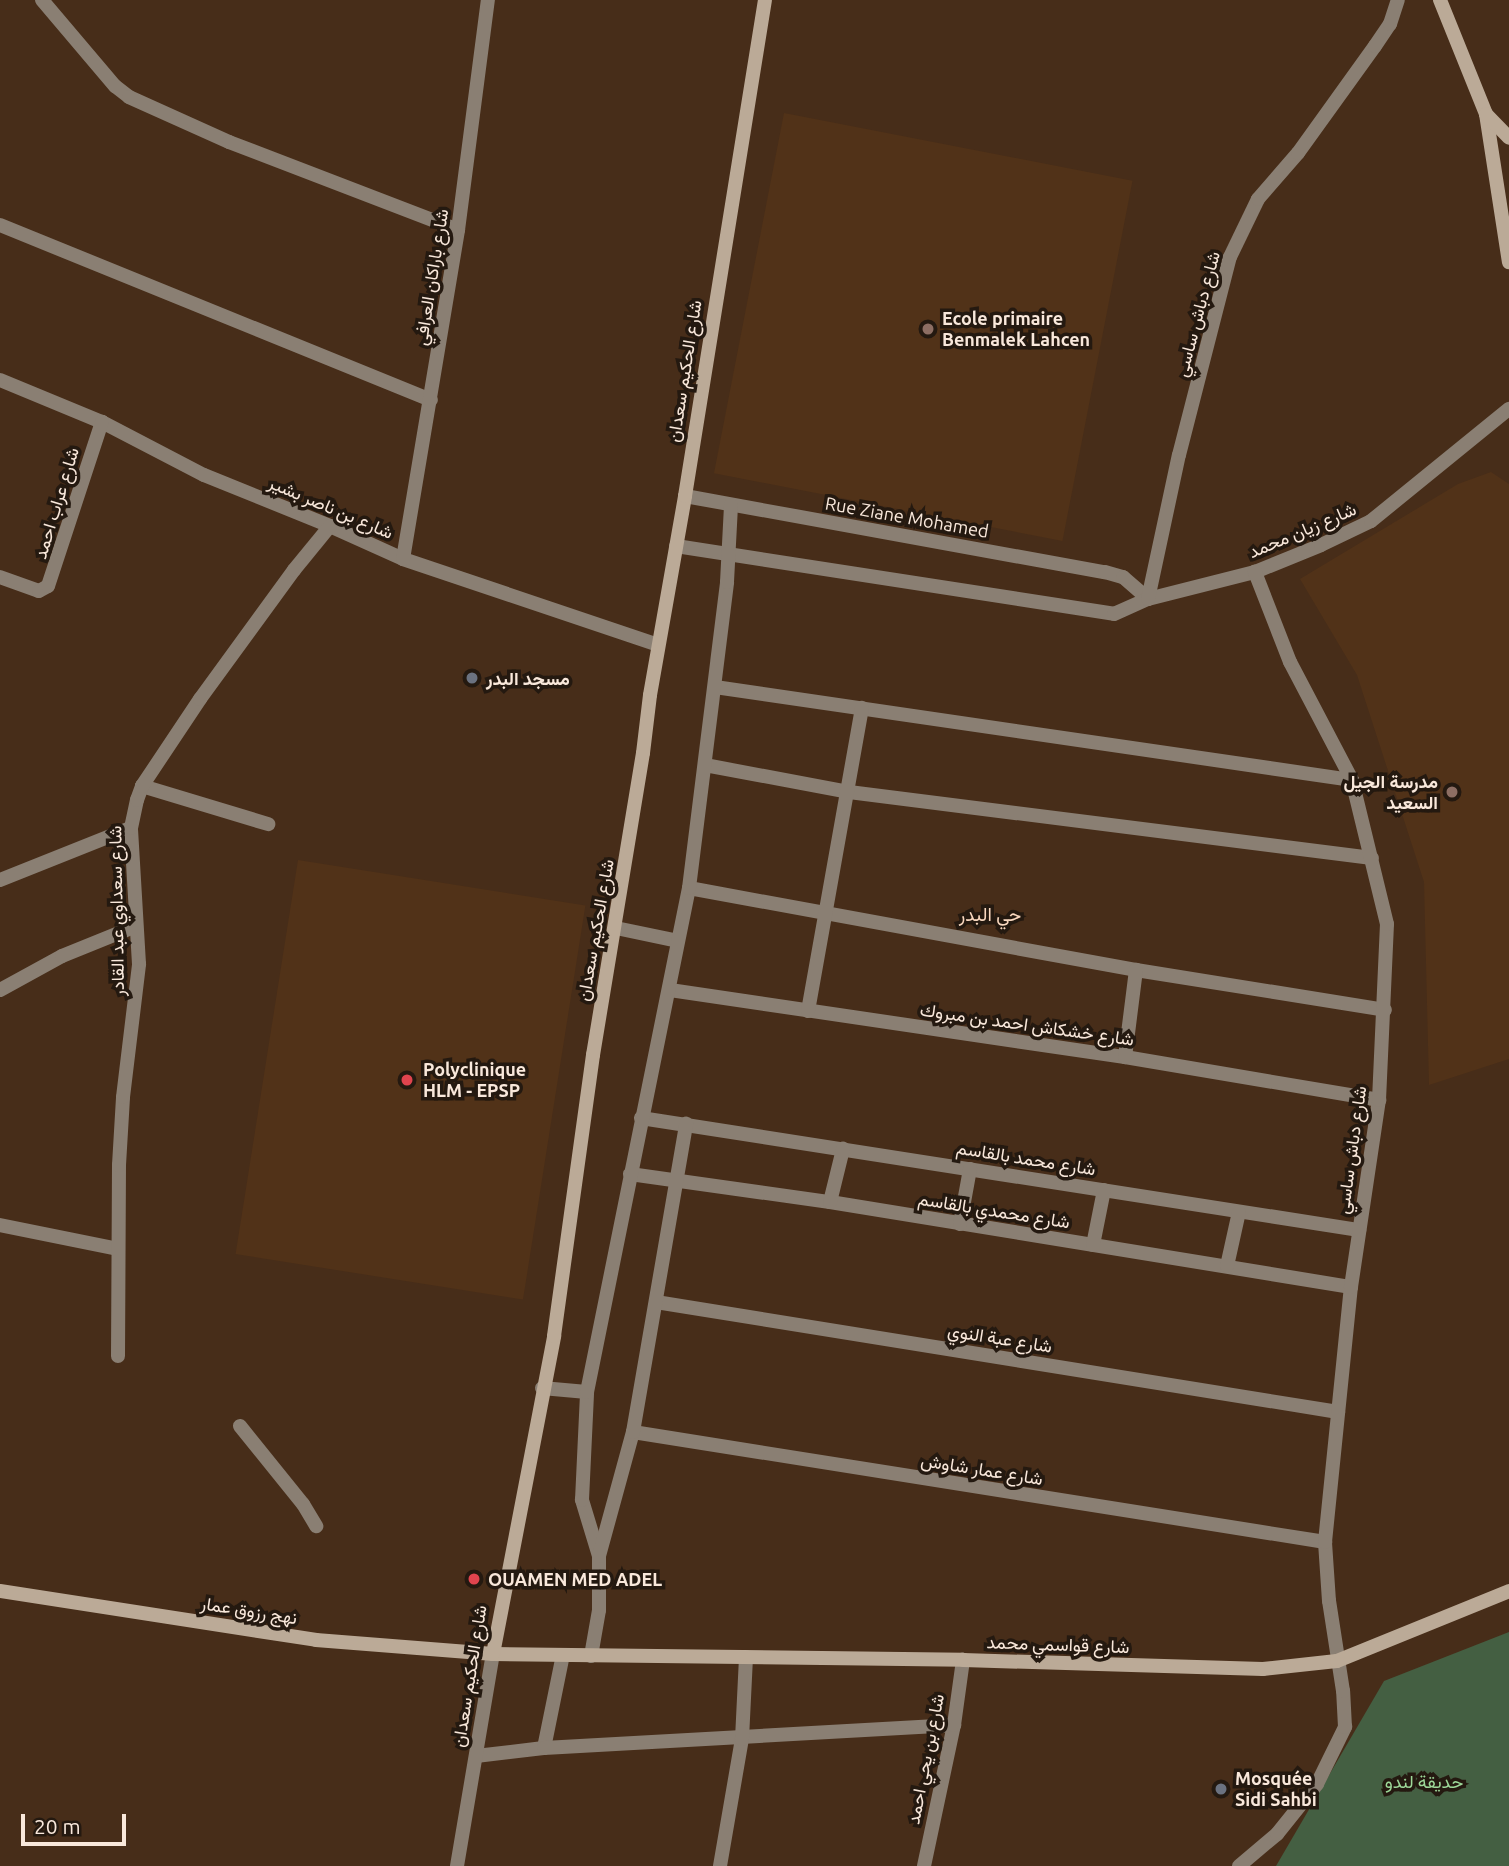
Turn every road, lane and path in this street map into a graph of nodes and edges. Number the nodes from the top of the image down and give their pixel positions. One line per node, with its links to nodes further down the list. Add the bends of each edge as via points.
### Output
1 (42, 0): 9 (street, via 129,97 229,142)
2 (488, 0): 9 (street, شارع باراكان العرافي)
3 (765, 0): 15 (street, شارع الحكيم سعدان)
4 (1398, 0): 23 (street, شارع دباش ساسي, via 1390,24 1375,46 1298,153 1258,199 1230,257 1178,455)
5 (1440, 0): 6 (street)
6 (1486, 114): 7 (street); 10 (street)
7 (1509, 138)
8 (0, 225): 12 (street)
9 (458, 229): 12 (street, شارع باراكان العرافي)
10 (1509, 262)
11 (0, 380): 14 (street, شارع بن ناصر بشير)
12 (432, 400): 20 (street, شارع باراكان العرافي)
13 (1509, 409): 21 (street, شارع زيان محمد, via 1371,521)
14 (102, 422): 17 (street, شارع بن ناصر بشير, via 204,475); 22 (street, شارع عراب احمد, via 48,586 39,591)
15 (685, 496): 16 (street, Rue Ziane Mohamed); 18 (street, شارع الحكيم سعدان)
16 (731, 505): 19 (street); 23 (street, Rue Ziane Mohamed, via 1123,577)
17 (330, 526): 20 (street, شارع بن ناصر بشير); 29 (street, شارع سعداوي عبد القادر, via 200,699)
18 (676, 546): 19 (street, شارع زيان محمد); 24 (street, شارع الحكيم سعدان)
19 (729, 556): 23 (street, شارع زيان محمد, via 1114,614); 25 (street)
20 (403, 559): 24 (street, شارع بن ناصر بشير)
21 (1255, 572): 23 (street, شارع زيان محمد); 28 (street, شارع دباش ساسي, via 1290,662)
22 (0, 577)
23 (1148, 599)
24 (658, 645): 38 (street, شارع الحكيم سعدان)
25 (715, 687): 26 (street); 27 (street)
26 (862, 708): 28 (street); 30 (street)
27 (705, 765): 30 (street); 35 (street)
28 (1352, 780): 33 (street, شارع دباش ساسي)
29 (142, 786): 31 (street); 32 (street, شارع سعداوي عبد القادر)
30 (849, 792): 33 (street); 36 (street)
31 (268, 824)
32 (131, 828): 34 (street); 37 (street, شارع سعداوي عبد القادر)
33 (1372, 858): 43 (street, شارع دباش ساسي, via 1387,924)
34 (0, 880)
35 (689, 888): 36 (street); 39 (street)
36 (826, 915): 40 (street); 44 (street)
37 (136, 926): 41 (street, via 62,956); 60 (street, شارع سعداوي عبد القادر, via 139,964 123,1097)
38 (616, 928): 39 (street); 65 (street, شارع الحكيم سعدان, via 589,1080 554,1336)
39 (678, 941): 42 (street)
40 (1136, 970): 43 (street); 45 (street)
41 (0, 990)
42 (670, 990): 44 (street, شارع خشكاش احمد بن مبروك); 47 (street)
43 (1385, 1010): 46 (street, شارع دباش ساسي)
44 (808, 1011): 45 (street, شارع خشكاش احمد بن مبروك)
45 (1125, 1057): 46 (street, شارع خشكاش احمد بن مبروك)
46 (1379, 1100): 58 (street, شارع دباش ساسي)
47 (641, 1118): 48 (street, شارع محمد بالقاسم); 51 (street)
48 (687, 1124): 49 (street, شارع محمد بالقاسم); 52 (street)
49 (842, 1149): 50 (street, شارع محمد بالقاسم); 54 (street)
50 (970, 1169): 53 (street, شارع محمد بالقاسم); 56 (street)
51 (630, 1174): 52 (street, شارع محمدي بالقاسم); 66 (street)
52 (677, 1179): 54 (street, شارع محمدي بالقاسم); 63 (street)
53 (1104, 1191): 55 (street, شارع محمد بالقاسم); 59 (street)
54 (830, 1202): 56 (street, شارع محمدي بالقاسم)
55 (1239, 1212): 58 (street, شارع محمد بالقاسم); 61 (street)
56 (960, 1224): 59 (street, شارع محمدي بالقاسم)
57 (0, 1225): 60 (street)
58 (1359, 1230): 62 (street, شارع دباش ساسي)
59 (1093, 1245): 61 (street, شارع محمدي بالقاسم)
60 (118, 1249): 64 (street, شارع سعداوي عبد القادر)
61 (1227, 1266): 62 (street, شارع محمدي بالقاسم)
62 (1351, 1287): 67 (street, شارع دباش ساسي)
63 (656, 1302): 67 (street, شارع عبة النوي); 69 (street)
64 (118, 1356)
65 (542, 1388): 66 (street); 75 (street, شارع الحكيم سعدان)
66 (587, 1392): 72 (street, via 582,1500)
67 (1338, 1412): 71 (street, شارع دباش ساسي)
68 (240, 1426): 70 (street)
69 (633, 1432): 71 (street, شارع عمار شاوش); 72 (street)
70 (316, 1526)
71 (1325, 1542): 80 (street, شارع دباش ساسي)
72 (599, 1556): 77 (street, via 599,1610)
73 (0, 1591): 75 (street, نهج رزوق عمار, via 316,1640)
74 (1509, 1591): 80 (street, شارع قواسمي محمد)
75 (493, 1654): 76 (street); 84 (street, شارع الحكيم سعدان)
76 (563, 1655): 77 (street, شارع قواسمي محمد); 83 (street)
77 (591, 1656): 78 (street, شارع قواسمي محمد)
78 (746, 1657): 79 (street, شارع قواسمي محمد); 82 (street)
79 (962, 1660): 80 (street, شارع قواسمي محمد, via 1264,1669); 81 (street, شارع بن يحي احمد)
80 (1337, 1661): 88 (street, شارع دباش ساسي, via 1345,1727 1317,1784 1277,1834)
81 (954, 1725): 82 (street); 87 (street, شارع بن يحي احمد)
82 (742, 1739): 83 (street); 86 (street)
83 (544, 1748): 84 (street)
84 (476, 1756): 85 (street, شارع الحكيم سعدان)
85 (457, 1866)
86 (720, 1866)
87 (924, 1866)
88 (1239, 1866)

